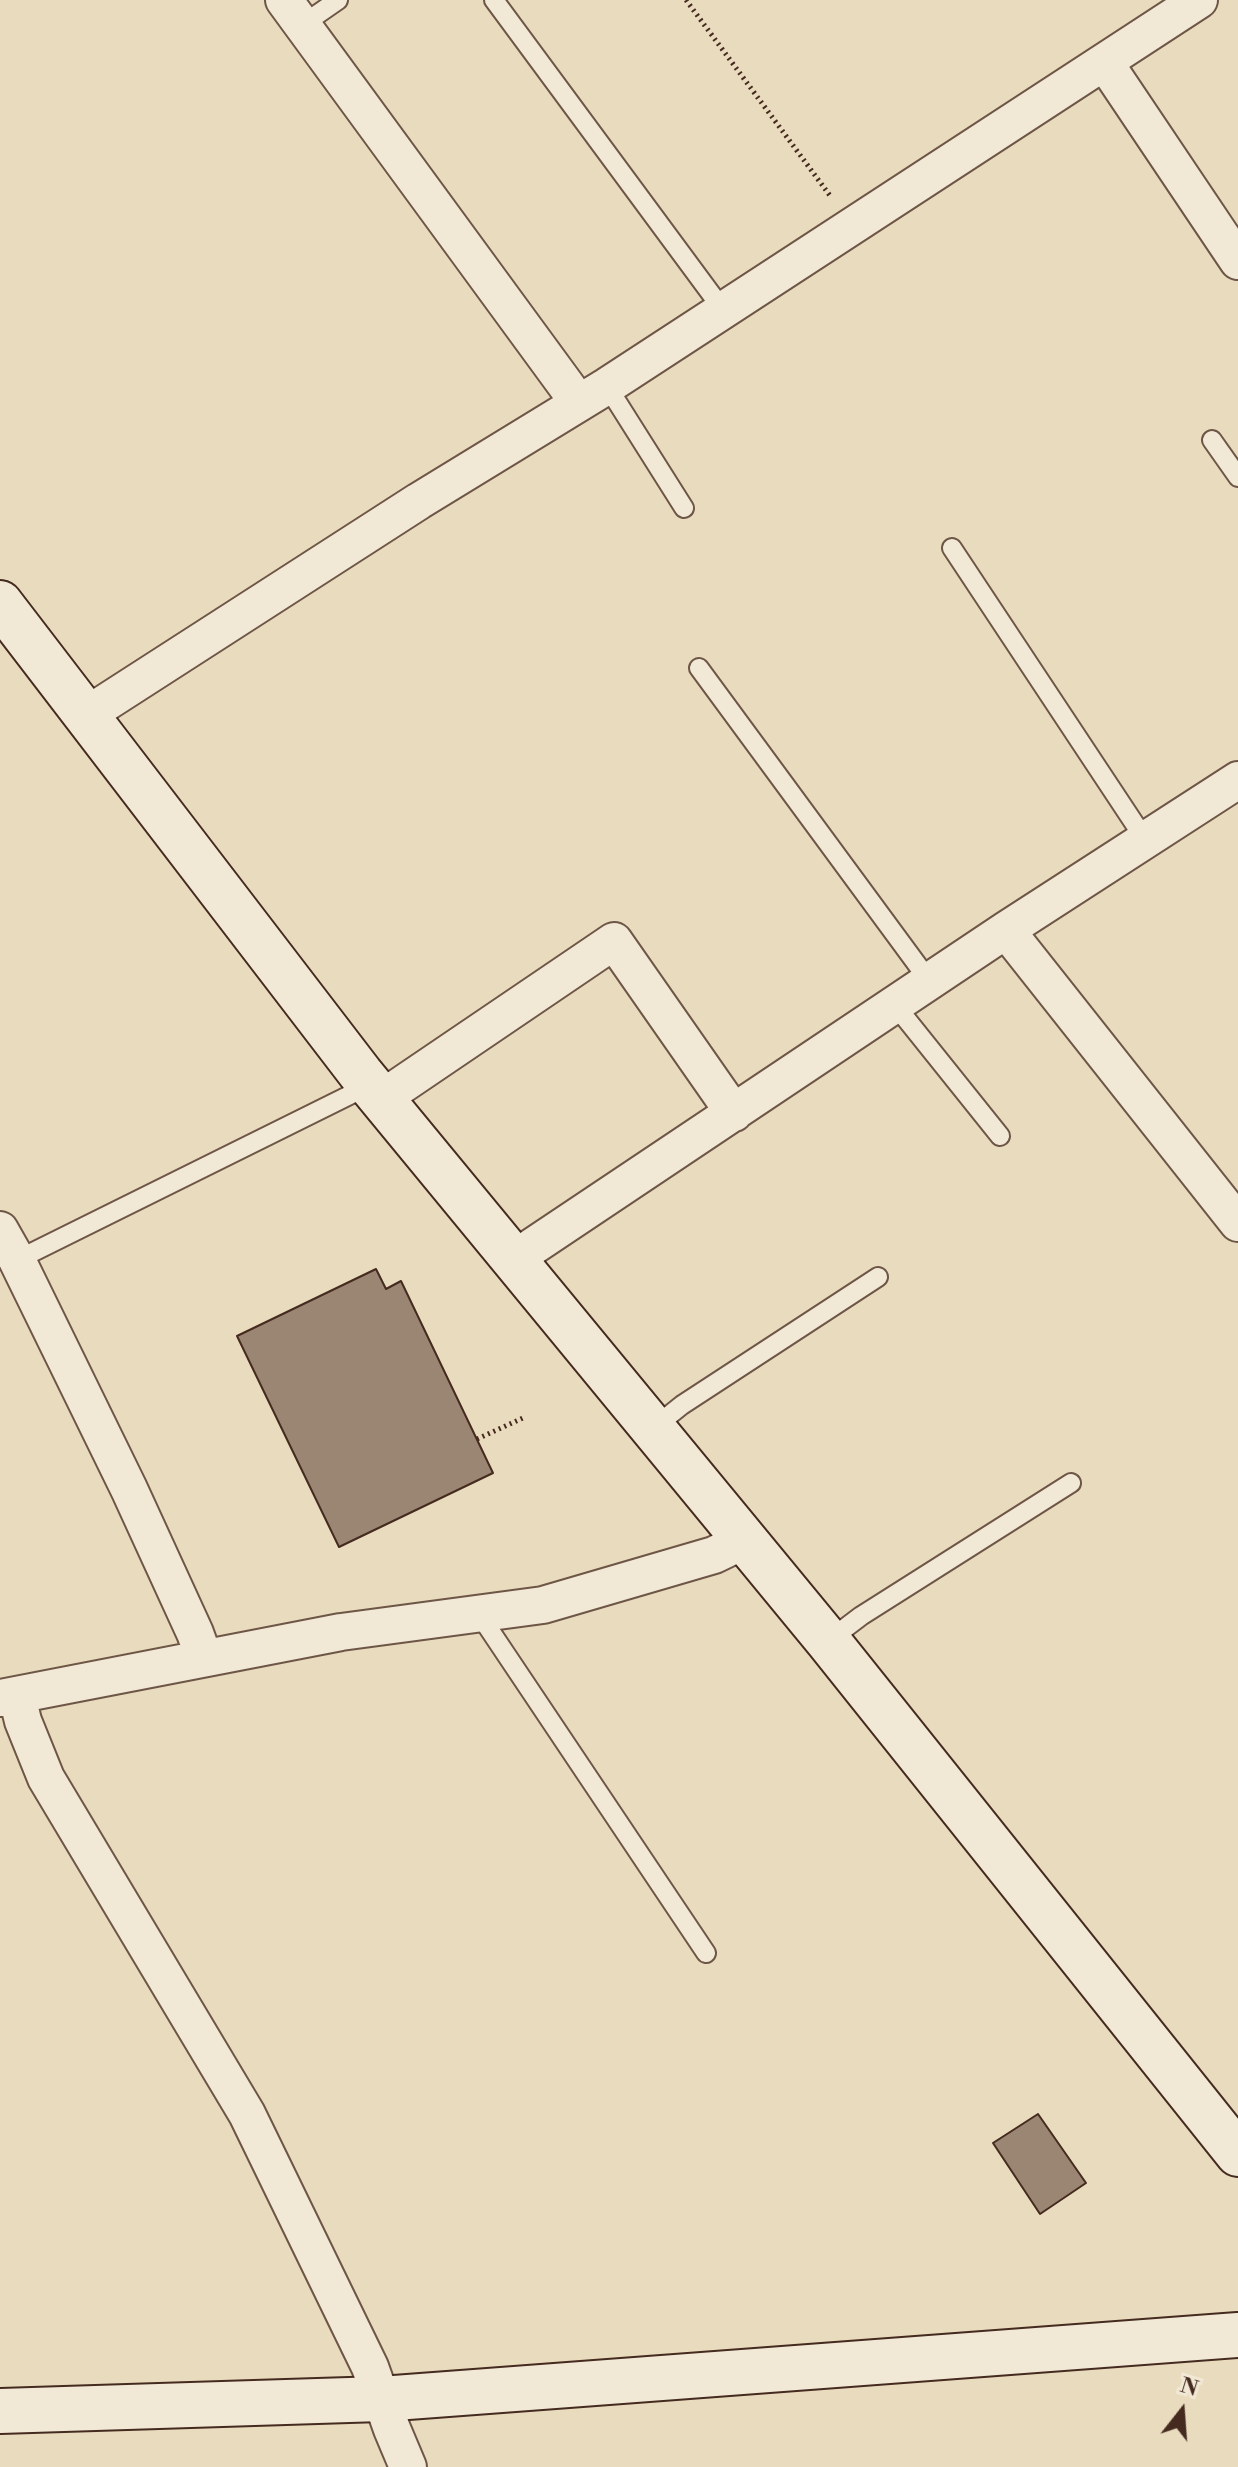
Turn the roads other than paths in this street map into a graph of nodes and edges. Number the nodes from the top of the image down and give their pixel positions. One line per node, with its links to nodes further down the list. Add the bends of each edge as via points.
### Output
1 (338, 0): 4 (lane)
2 (494, 0): 7 (lane)
3 (1199, 0): 5 (street)
4 (293, 12): 9 (street)
5 (1105, 63): 6 (street); 7 (street)
6 (1238, 261)
7 (723, 310): 8 (street)
8 (607, 386): 9 (street); 12 (lane)
9 (577, 404): 16 (street)
10 (1212, 440): 11 (lane)
11 (1238, 477)
12 (684, 508)
13 (952, 548): 18 (lane)
14 (0, 603): 16 (street)
15 (699, 668): 20 (lane)
16 (85, 716): 22 (street)
17 (1238, 780): 18 (street)
18 (1146, 841): 19 (street)
19 (1006, 930): 20 (street); 25 (street)
20 (930, 982): 21 (street)
21 (895, 1005): 23 (street); 24 (lane)
22 (376, 1092): 23 (street, via 614,941); 26 (lane); 27 (street)
23 (734, 1113): 27 (street)
24 (1000, 1136)
25 (1238, 1223)
26 (9, 1245): 34 (street, via 129,1489)
27 (514, 1259): 29 (street)
28 (878, 1277): 29 (lane)
29 (652, 1429): 31 (street)
30 (1071, 1483): 33 (lane)
31 (745, 1540): 32 (street, via 714,1555 543,1605); 33 (street)
32 (479, 1614): 34 (street, via 341,1632); 36 (lane)
33 (828, 1641): 37 (street)
34 (204, 1658): 35 (street)
35 (9, 1697): 39 (street, via 46,1778 247,2114)
36 (706, 1953)
37 (1238, 2154)
38 (1238, 2335): 39 (street)
39 (381, 2399): 40 (street); 41 (street)
40 (0, 2411)
41 (408, 2467)

